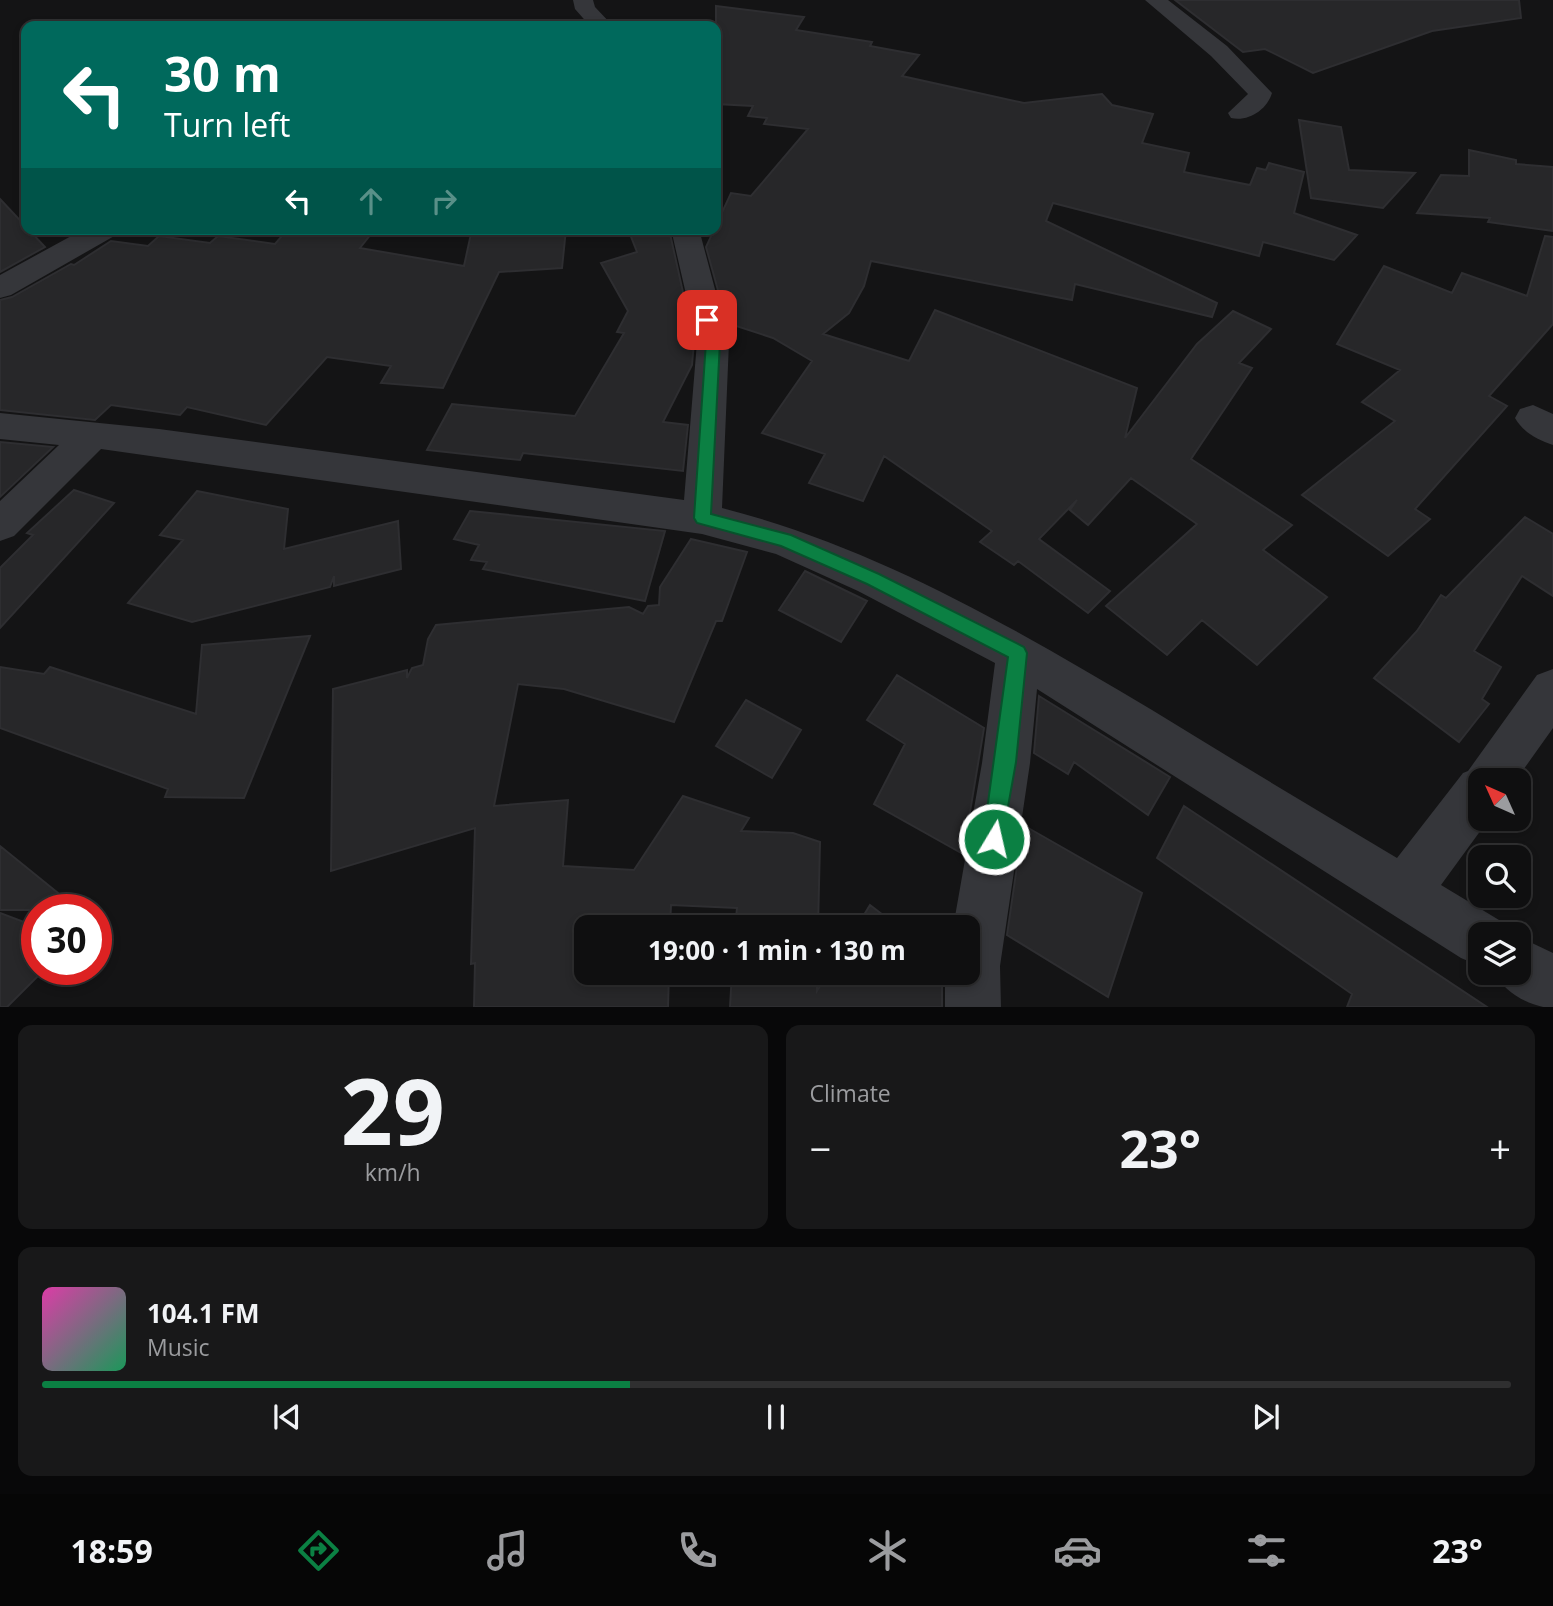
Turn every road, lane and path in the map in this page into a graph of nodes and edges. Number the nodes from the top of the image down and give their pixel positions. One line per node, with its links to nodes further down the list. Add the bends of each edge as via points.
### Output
1 (583, 0): 3 (street, via 584,9)
2 (1155, 0): 4 (street, via 1219,51 1260,93 1258,100)
3 (597, 21)
4 (1240, 113)
5 (95, 235): 7 (street)
6 (686, 235): 10 (street, via 713,342)
7 (0, 288)
8 (0, 426): 9 (street)
9 (92, 436): 10 (street); 11 (street)
10 (702, 518): 12 (street, via 785,540)
11 (0, 525)
12 (1018, 653): 16 (street); 20 (street, via 1006,762 973,966)
13 (1553, 690): 14 (street)
14 (1497, 768)
15 (1468, 806): 16 (street)
16 (1404, 891): 17 (street)
17 (1468, 931)
18 (1531, 971): 19 (street)
19 (1553, 985)
20 (973, 1007)

